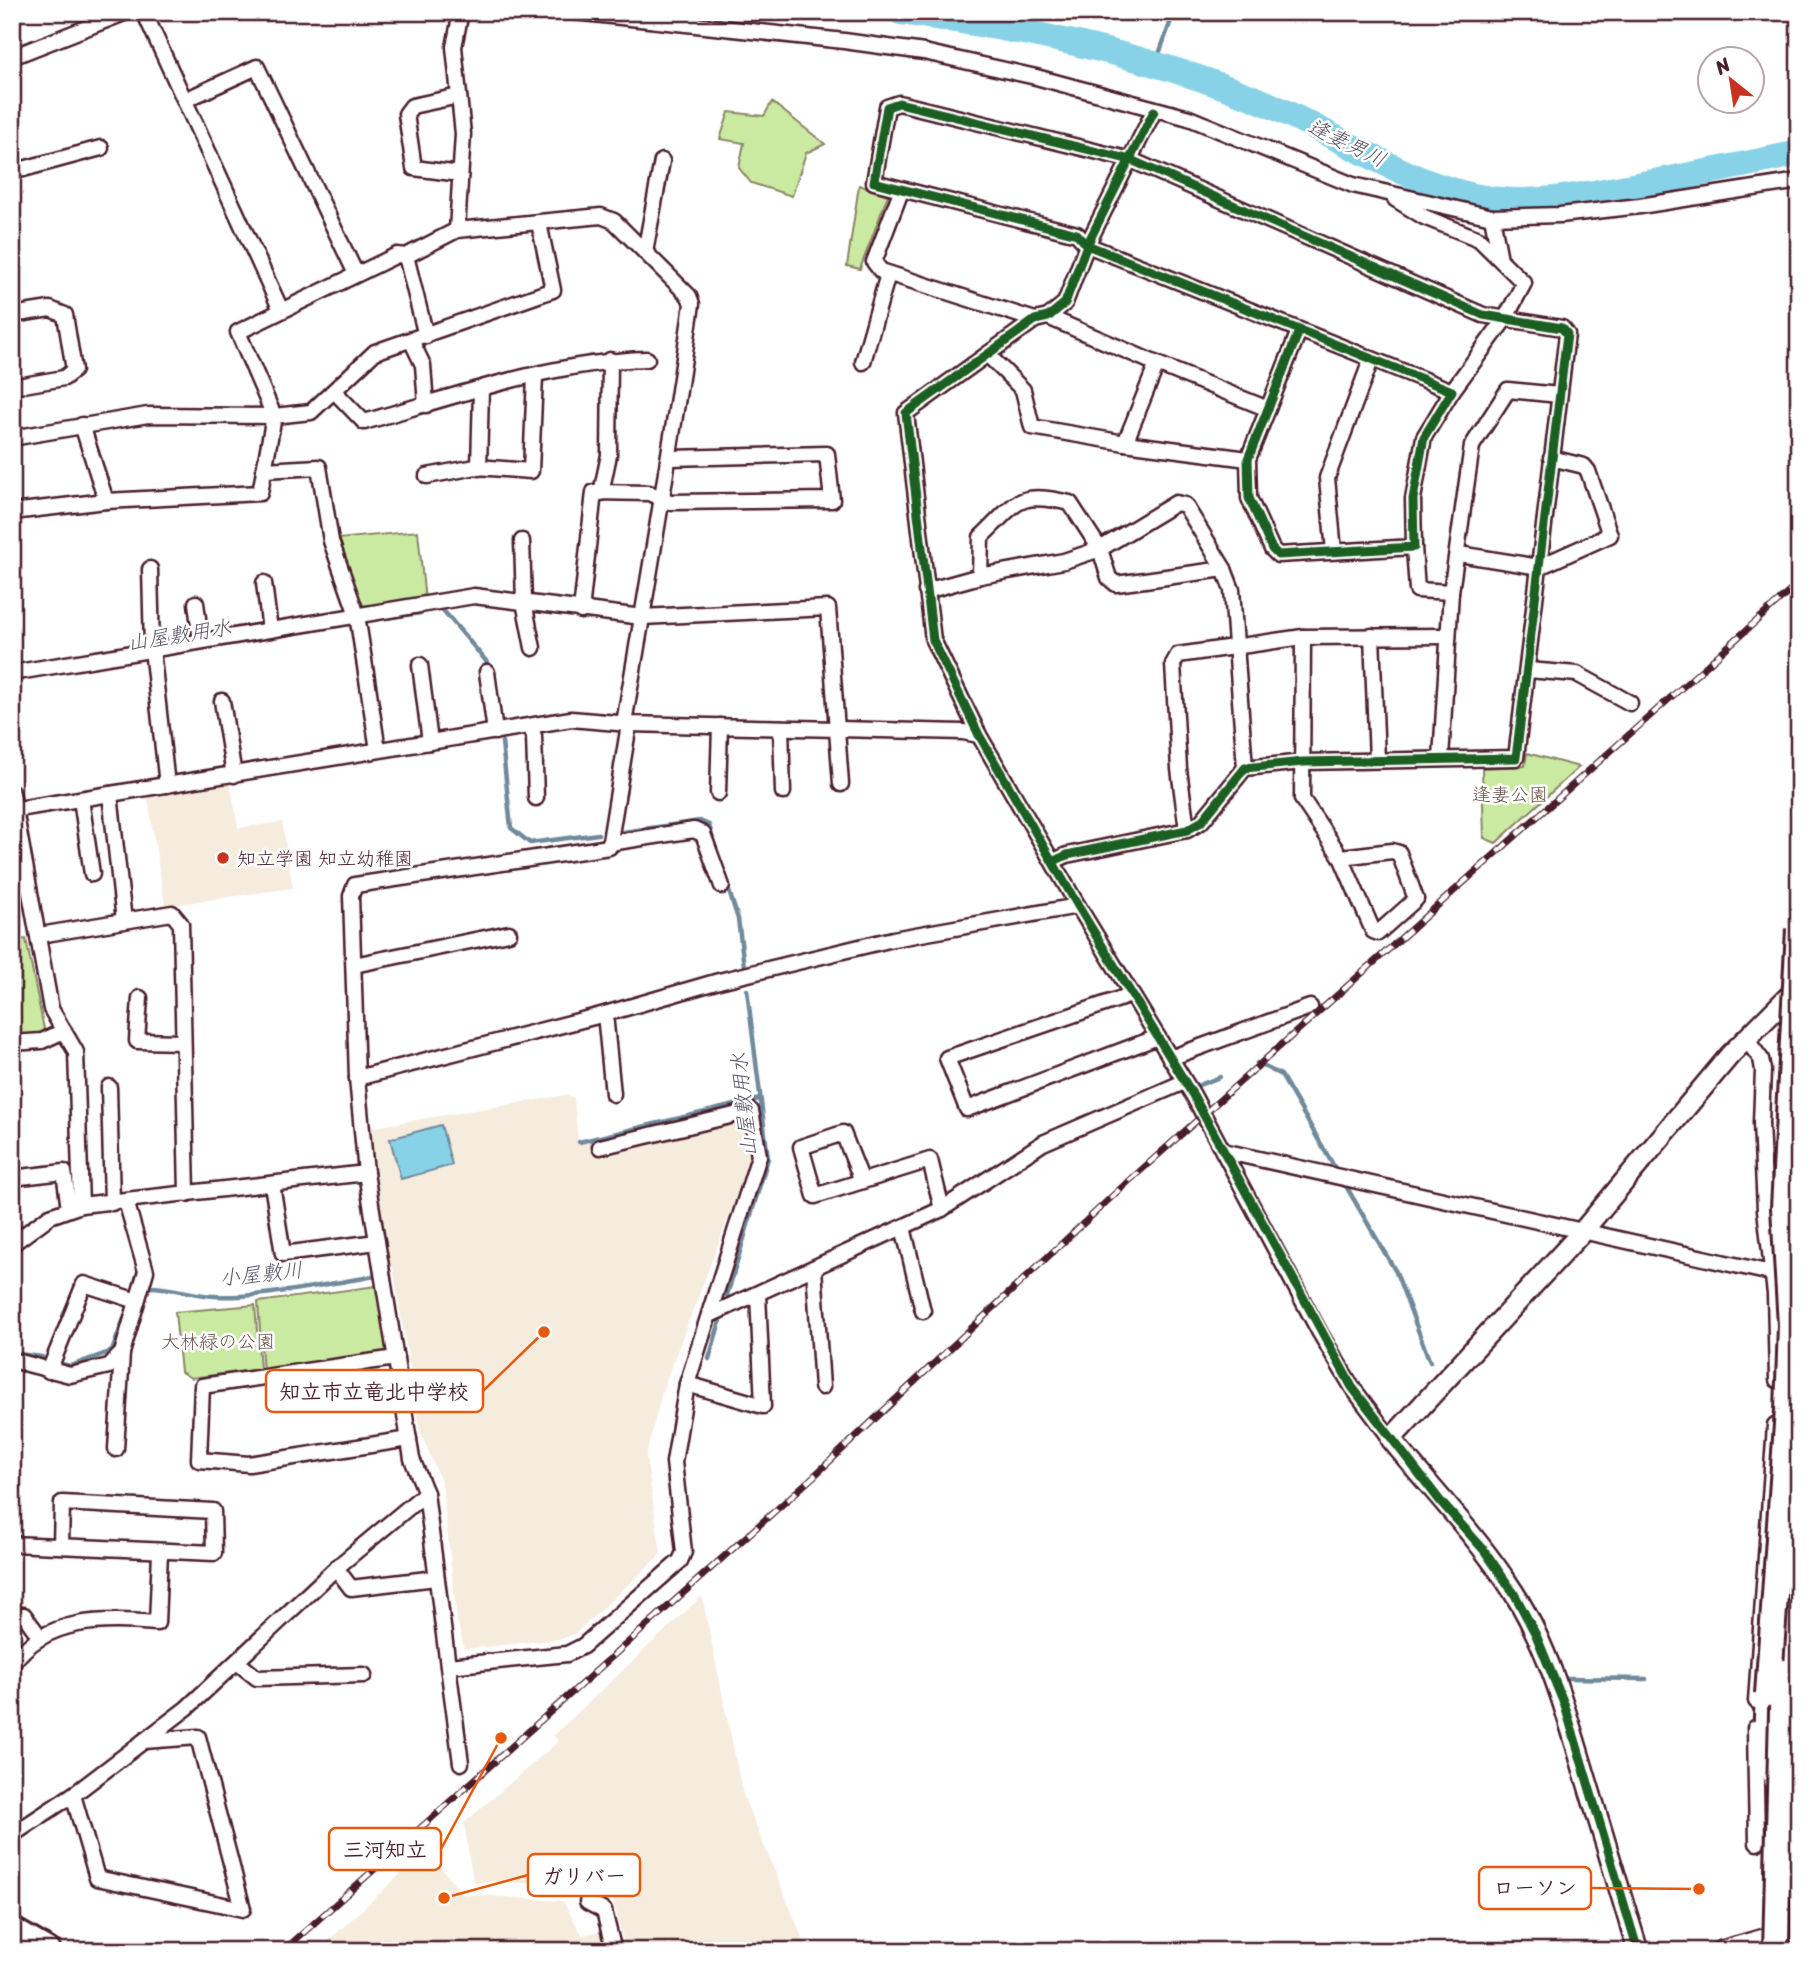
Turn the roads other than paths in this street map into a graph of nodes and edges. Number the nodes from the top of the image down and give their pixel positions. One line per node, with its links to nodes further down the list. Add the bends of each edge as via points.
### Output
1 (127, 12): 5 (street)
2 (144, 12): 7 (street)
3 (461, 12): 6 (street, via 454,47)
4 (575, 12): 8 (street, via 924,52 1036,77)
5 (12, 57)
6 (459, 96): 13 (street, via 463,134); 13 (street, via 412,106 406,114 414,168)
7 (185, 100): 24 (street, via 257,67); 26 (street)
8 (1154, 111): 10 (street); 16 (street, via 1189,118 1353,185)
9 (101, 148): 12 (street)
10 (1131, 160): 15 (street, via 899,103 887,107 874,182); 20 (street); 29 (street, via 1483,315)
11 (662, 161): 21 (street)
12 (12, 172)
13 (460, 174): 19 (street)
14 (1799, 181): 17 (street, via 1640,206)
15 (901, 191): 20 (street, via 1077,234); 25 (street, via 874,262)
16 (1389, 195): 17 (street); 23 (street, via 1424,217 1479,239)
17 (1492, 218): 23 (street)
18 (539, 223): 19 (street); 21 (street, via 601,216 614,221); 31 (street, via 553,290)
19 (457, 230): 22 (street)
20 (1087, 245): 28 (street, via 1065,303); 30 (street)
21 (645, 252): 51 (street, via 692,304)
22 (406, 256): 24 (street, via 397,255); 31 (street)
23 (1500, 260): 29 (street, via 1524,283)
24 (356, 274): 26 (street)
25 (888, 274): 28 (street); 37 (street)
26 (281, 310): 47 (street, via 238,331)
27 (12, 315): 40 (street, via 50,309 65,314 74,370 64,378)
28 (1042, 318): 33 (street); 38 (street)
29 (1505, 319): 42 (street); 44 (street, via 1562,328 1567,334)
30 (1299, 331): 36 (street); 46 (street)
31 (426, 336): 32 (street)
32 (411, 340): 43 (street, via 375,352); 45 (street, via 423,365)
33 (988, 355): 50 (street, via 1023,390 1032,427); 71 (street, via 906,413)
34 (647, 359): 35 (street)
35 (610, 360): 39 (street); 57 (street, via 609,455)
36 (1371, 360): 42 (street); 64 (street, via 1327,478)
37 (863, 362)
38 (1157, 364): 46 (street); 50 (street)
39 (535, 376): 41 (street); 54 (street, via 531,471)
40 (12, 387)
41 (481, 389): 45 (street); 54 (street)
42 (1452, 391): 62 (street, via 1424,437 1413,499)
43 (335, 392): 45 (street, via 364,422); 47 (street, via 311,412)
44 (1559, 395): 52 (street); 65 (street, via 1508,390 1472,446)
45 (425, 405)
46 (1268, 409): 53 (street)
47 (274, 416): 48 (street, via 148,415); 55 (street)
48 (82, 425): 49 (street); 59 (street)
49 (12, 438)
50 (1125, 443): 53 (street)
51 (670, 458): 58 (street); 58 (street, via 827,454 832,500 670,502)
52 (1551, 458): 66 (street); 66 (street, via 1588,471 1610,535)
53 (1248, 459): 64 (street, via 1249,498 1272,549 1278,555)
54 (479, 468): 56 (street)
55 (264, 470): 59 (street, via 260,493); 76 (street, via 319,467 331,541)
56 (427, 475)
57 (601, 492): 58 (street); 75 (street, via 594,492)
58 (660, 496): 77 (street)
59 (106, 501): 60 (street)
60 (12, 512)
61 (522, 541): 73 (street)
62 (1414, 547): 64 (street); 72 (street, via 1417,590)
63 (1100, 550): 68 (street, via 1109,578 1116,584); 68 (street, via 1177,503 1185,505); 69 (street); 69 (street, via 1070,503 1037,495 1020,500 981,537)
64 (1334, 551)
65 (1459, 554): 66 (street); 72 (street)
66 (1539, 567): 87 (street)
67 (150, 569): 85 (street)
68 (1224, 569): 83 (street, via 1232,590)
69 (980, 576): 71 (street)
70 (264, 583): 78 (street)
71 (926, 591): 98 (street, via 933,640)
72 (1451, 592): 80 (street)
73 (524, 602): 75 (street); 76 (street, via 474,596); 84 (street)
74 (196, 603): 82 (street)
75 (581, 611): 77 (street)
76 (357, 615): 78 (street); 100 (street)
77 (642, 617): 92 (street); 95 (street, via 828,608)
78 (270, 630): 82 (street)
79 (1371, 635): 80 (street); 81 (street); 102 (street)
80 (1448, 636): 101 (street)
81 (1303, 637): 83 (street); 103 (street)
82 (201, 641): 85 (street)
83 (1239, 646): 104 (street); 115 (street, via 1178,654 1173,664 1178,769)
84 (533, 648)
85 (152, 649): 89 (street); 107 (street)
86 (420, 665): 99 (street)
87 (1528, 670): 91 (street, via 1577,674); 101 (street, via 1516,758)
88 (487, 672): 97 (street)
89 (12, 673)
90 (222, 701): 105 (street)
91 (1630, 703)
92 (626, 723): 93 (street, via 571,719); 94 (street); 116 (street)
93 (530, 726): 97 (street); 112 (street)
94 (720, 726): 96 (street); 110 (street)
95 (837, 727): 96 (street); 98 (street); 106 (street)
96 (782, 728): 108 (street)
97 (495, 732): 99 (street)
98 (979, 735): 118 (street)
99 (430, 742): 100 (street)
100 (378, 750): 105 (street)
101 (1441, 759): 102 (street)
102 (1377, 760): 103 (street)
103 (1303, 762): 104 (street); 117 (street, via 1302,799)
104 (1245, 768): 115 (street, via 1201,822)
105 (234, 775): 107 (street)
106 (841, 784)
107 (167, 785): 111 (street)
108 (783, 792)
109 (12, 793): 114 (street)
110 (718, 793)
111 (110, 794): 113 (street); 122 (street)
112 (536, 798)
113 (81, 799): 114 (street); 119 (street)
114 (13, 810): 125 (street)
115 (1187, 830): 118 (street)
116 (610, 843): 120 (street, via 694,830 707,843); 126 (street, via 609,847 355,885 351,895)
117 (1341, 858): 117 (street, via 1378,933 1416,899 1399,853)
118 (1054, 861): 121 (street)
119 (92, 874)
120 (722, 886)
121 (1078, 905): 128 (street); 131 (street, via 893,939)
122 (124, 921): 125 (street); 135 (street, via 172,913 178,918)
123 (1799, 929): 190 (highway, bridge, via 1784,1208 1791,1325 1788,1410 1766,1740)
124 (509, 933): 126 (street)
125 (40, 934): 132 (street, via 51,1009)
126 (354, 965): 138 (street)
127 (1799, 986): 134 (street)
128 (1131, 995): 133 (street); 133 (street, via 947,1058 967,1109)
129 (140, 998): 135 (street, via 137,1041)
130 (1310, 1007): 137 (street)
131 (605, 1014): 138 (street); 141 (street)
132 (64, 1031): 136 (street, via 42,1041); 150 (street, via 76,1052)
133 (1158, 1037): 137 (street)
134 (1746, 1039): 153 (street); 157 (street, via 1762,1059 1762,1162)
135 (183, 1042): 148 (street)
136 (12, 1043)
137 (1170, 1058): 139 (street)
138 (358, 1078): 144 (street)
139 (1184, 1082): 143 (street); 151 (street, via 1043,1143)
140 (109, 1087): 149 (street)
141 (613, 1094)
142 (600, 1147): 162 (street, via 751,1111 759,1156)
143 (1223, 1151): 153 (street); 169 (street, via 1320,1333 1352,1387)
144 (366, 1173): 147 (street); 154 (street)
145 (12, 1178): 150 (street, via 64,1172)
146 (862, 1181): 146 (street, via 815,1196 801,1147 843,1133); 151 (street, via 930,1160)
147 (272, 1184): 148 (street); 154 (street, via 283,1254)
148 (187, 1194): 149 (street)
149 (119, 1202): 150 (street); 160 (street, via 146,1271)
150 (75, 1207): 155 (street, via 50,1216)
151 (942, 1209): 152 (street)
152 (903, 1227): 156 (street); 161 (street)
153 (1582, 1232): 157 (street); 169 (street)
154 (377, 1242): 164 (street)
155 (12, 1244)
156 (814, 1268): 159 (street); 168 (street)
157 (1773, 1273): 158 (street); 192 (street, via 1777,1373 1756,1682)
158 (1799, 1280)
159 (758, 1294): 162 (street); 167 (street, via 763,1406)
160 (137, 1301): 163 (street); 166 (street, via 84,1284)
161 (923, 1311)
162 (710, 1315): 167 (street)
163 (122, 1353): 166 (street, via 109,1366 94,1371 70,1375); 172 (street)
164 (396, 1358): 170 (street); 170 (street, via 202,1385 199,1460 249,1464)
165 (12, 1360): 166 (street)
166 (49, 1371)
167 (687, 1384): 183 (street, via 674,1462 684,1552 680,1561 583,1646 567,1654)
168 (822, 1387)
169 (1391, 1438): 198 (street, via 1484,1550 1536,1635 1564,1706)
170 (409, 1439): 173 (street)
171 (1799, 1445): 195 (highway, bridge, via 1783,1683)
172 (116, 1449)
173 (426, 1493): 177 (street); 178 (street)
174 (12, 1544): 175 (street)
175 (61, 1546): 176 (street); 176 (street, via 62,1503 213,1511 214,1553)
176 (160, 1552): 180 (street, via 158,1623 103,1619)
177 (336, 1568): 178 (street, via 351,1588); 181 (street)
178 (436, 1578): 183 (street)
179 (12, 1615): 180 (street, via 24,1615)
180 (40, 1637): 182 (street)
181 (236, 1662): 184 (street, via 257,1678); 186 (street)
182 (12, 1664)
183 (447, 1666): 188 (street)
184 (364, 1675)
185 (1799, 1730): 195 (highway)
186 (144, 1741): 189 (street); 189 (street, via 198,1737 243,1909 97,1878)
187 (1799, 1759): 190 (highway, via 1790,1783)
188 (461, 1763)
189 (73, 1795): 191 (street)
190 (1788, 1824): 195 (highway)
191 (12, 1835)
192 (1757, 1843)
193 (587, 1902): 197 (street, via 604,1911)
194 (12, 1930): 196 (highway)
195 (1785, 1943): 199 (street)
196 (48, 1951)
197 (614, 1951)
198 (1638, 1951)
199 (1722, 1951)

